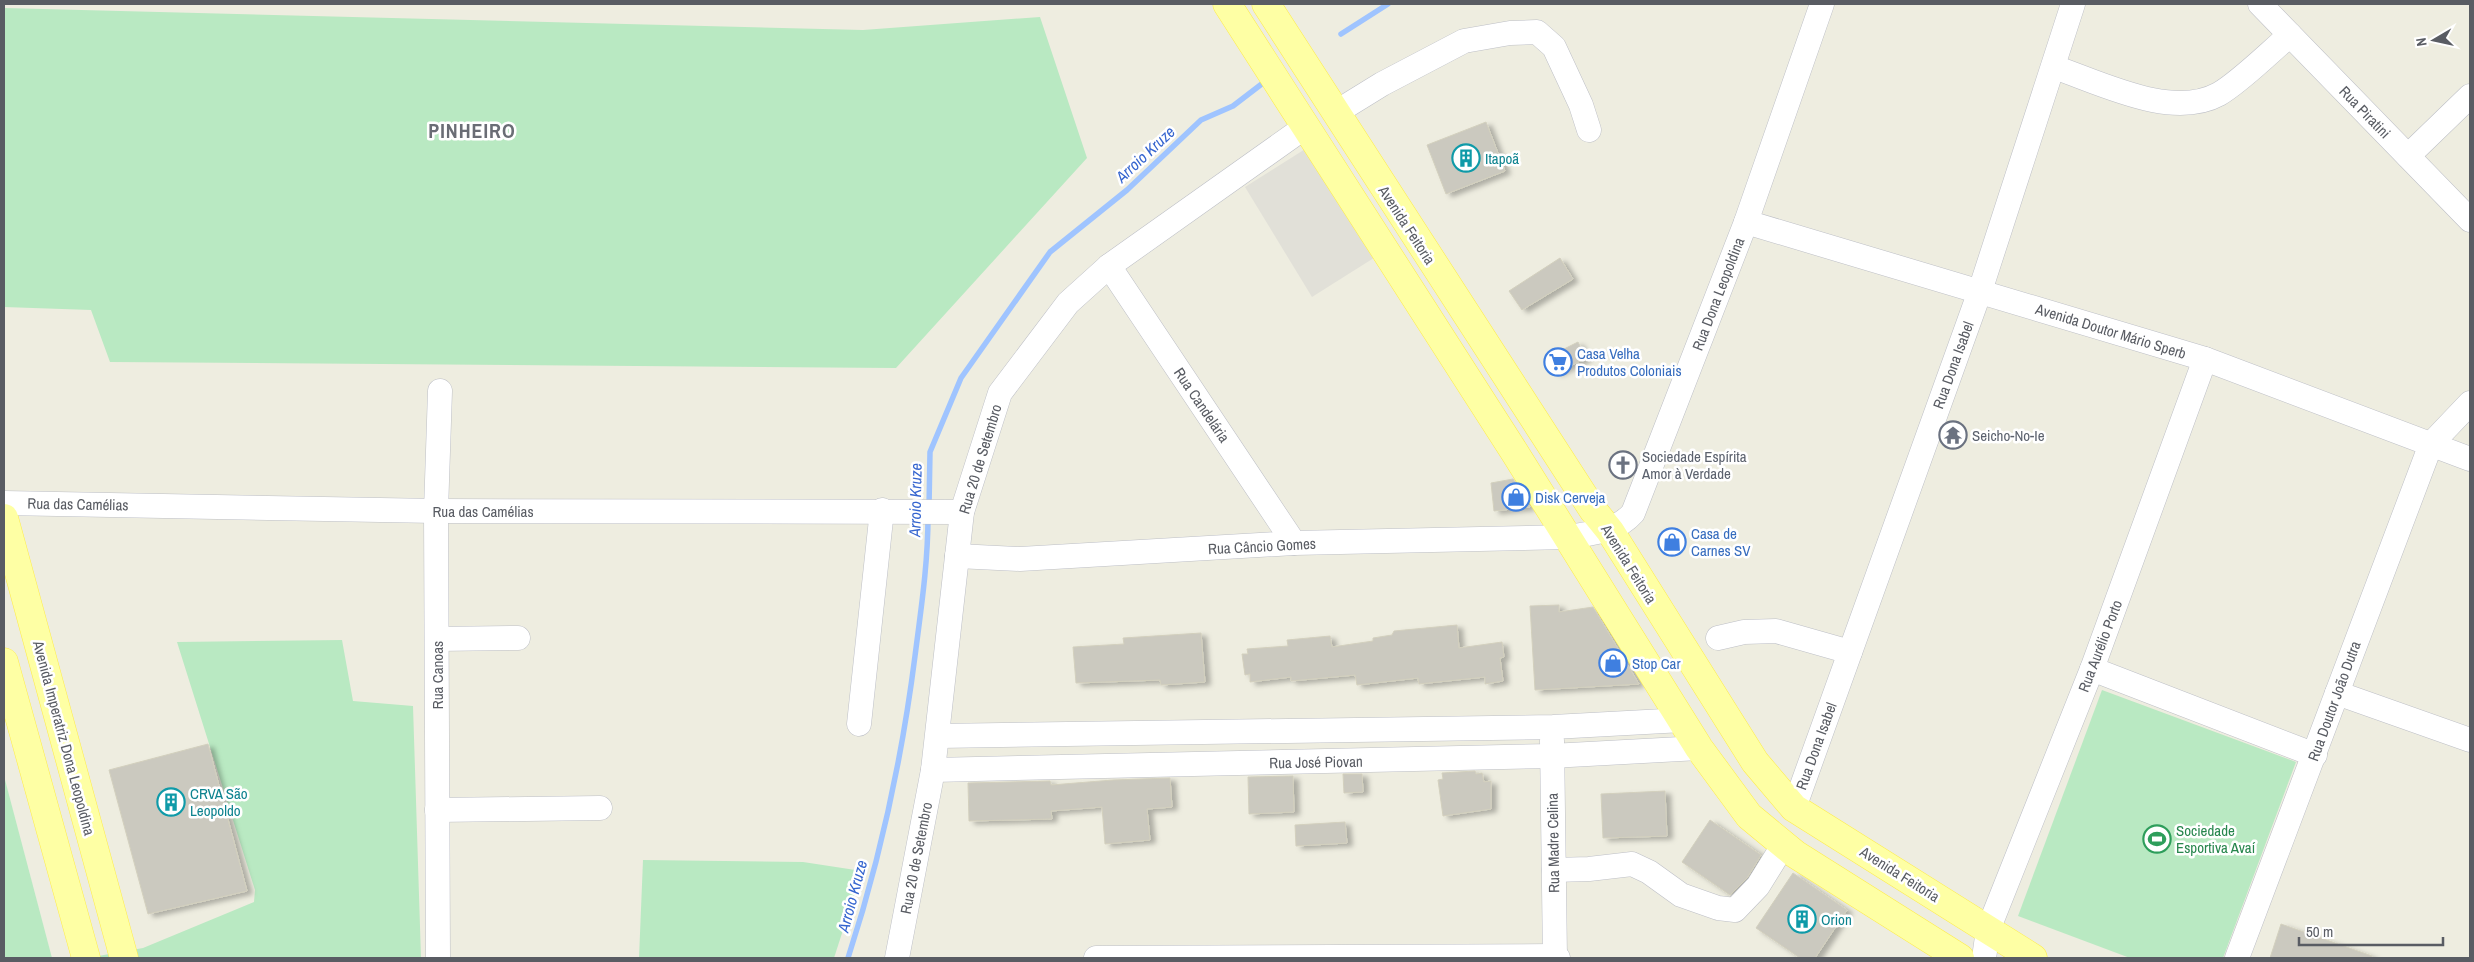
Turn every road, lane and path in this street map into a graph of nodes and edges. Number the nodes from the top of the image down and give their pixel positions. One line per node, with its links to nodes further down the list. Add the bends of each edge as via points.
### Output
1 (1227, 4): 10 (main road)
2 (1266, 4): 9 (main road, Avenida Feitoria)
3 (1822, 4): 14 (street, Rua Dona Leopoldina)
4 (2072, 4): 7 (street, Rua Dona Isabel)
5 (2261, 4): 6 (street, Rua Piratini)
6 (2290, 35): 7 (street, via 2221,93 2186,104 2164,103); 12 (street, Rua Piratini)
7 (2054, 67): 16 (street, Rua Dona Isabel)
8 (2470, 96): 12 (street)
9 (1329, 103): 10 (main road); 11 (street, via 1382,84 1464,41 1537,32 1554,47); 27 (main road, Avenida Feitoria, via 1593,510)
10 (1301, 118): 15 (street, Rua 20 de Setembro); 28 (main road)
11 (1589, 130)
12 (2408, 156): 13 (street, Rua Piratini)
13 (2470, 220)
14 (1746, 222): 16 (street, Avenida Doutor Mário Sperb); 27 (street, Rua Dona Leopoldina, via 1633,513 1624,524)
15 (1109, 266): 25 (street, Rua 20 de Setembro, via 1068,303 1000,393); 29 (street, Rua Candelária)
16 (1980, 291): 17 (street, Avenida Doutor Mário Sperb); 34 (street, Rua Dona Isabel)
17 (2206, 359): 20 (street, Avenida Doutor Mário Sperb); 36 (street, Rua Aurélio Porto)
18 (440, 391): 24 (street, Rua Canoas)
19 (2470, 403): 20 (street)
20 (2431, 444): 21 (street, Avenida Doutor Mário Sperb); 37 (street, Rua Doutor João Dutra)
21 (2470, 459)
22 (4, 502): 24 (street, Rua das Camélias)
23 (882, 510): 24 (street, Rua das Camélias); 25 (street, Rua das Camélias); 39 (street)
24 (436, 511): 33 (street, Rua Canoas)
25 (962, 512): 30 (street, Rua 20 de Setembro)
26 (4, 518): 55 (main road, Avenida Imperatriz Dona Leopoldina)
27 (1610, 531): 28 (street, Rua Dona Leopoldina); 48 (main road, Avenida Feitoria, via 1754,762)
28 (1567, 537): 29 (street, Rua Câncio Gomes); 38 (main road)
29 (1294, 543): 30 (street, Rua Câncio Gomes, via 1020,559)
30 (956, 556): 41 (street, Rua 20 de Setembro)
31 (518, 638): 33 (street)
32 (1718, 638): 34 (street, via 1744,632 1776,632)
33 (437, 639): 49 (street, Rua Canoas)
34 (1850, 652): 48 (street, Rua Dona Isabel)
35 (4, 662): 54 (main road)
36 (2092, 669): 44 (street); 52 (street, Rua Aurélio Porto)
37 (2337, 693): 42 (street); 44 (street, Rua Doutor João Dutra)
38 (1682, 720): 40 (street, Rua José Piovan); 43 (main road)
39 (859, 724)
40 (1554, 727): 41 (street, Rua José Piovan); 45 (street, Rua Madre Celina)
41 (938, 736): 46 (street, Rua 20 de Setembro)
42 (2470, 740)
43 (1699, 748): 45 (street, Rua José Piovan); 50 (main road, via 1749,816)
44 (2315, 754): 64 (street, Rua Doutor João Dutra)
45 (1551, 756): 46 (street, Rua José Piovan); 51 (street, Rua Madre Celina)
46 (933, 770): 57 (street, Rua 20 de Setembro)
47 (600, 808): 49 (street)
48 (1794, 808): 52 (main road, Avenida Feitoria)
49 (438, 810): 56 (street, Rua Canoas)
50 (1784, 844): 51 (street, via 1758,886 1735,910 1718,908 1681,895 1632,864); 53 (main road)
51 (1554, 870): 61 (street, Rua Madre Celina)
52 (1988, 930): 62 (street, Rua Aurélio Porto); 63 (main road, Avenida Feitoria)
53 (1943, 954)
54 (86, 958)
55 (124, 958)
56 (438, 958)
57 (897, 958)
58 (1096, 958): 59 (street)
59 (1122, 958): 60 (street)
60 (1202, 958): 61 (street)
61 (1556, 958)
62 (1984, 958)
63 (2033, 958)
64 (2237, 958)

